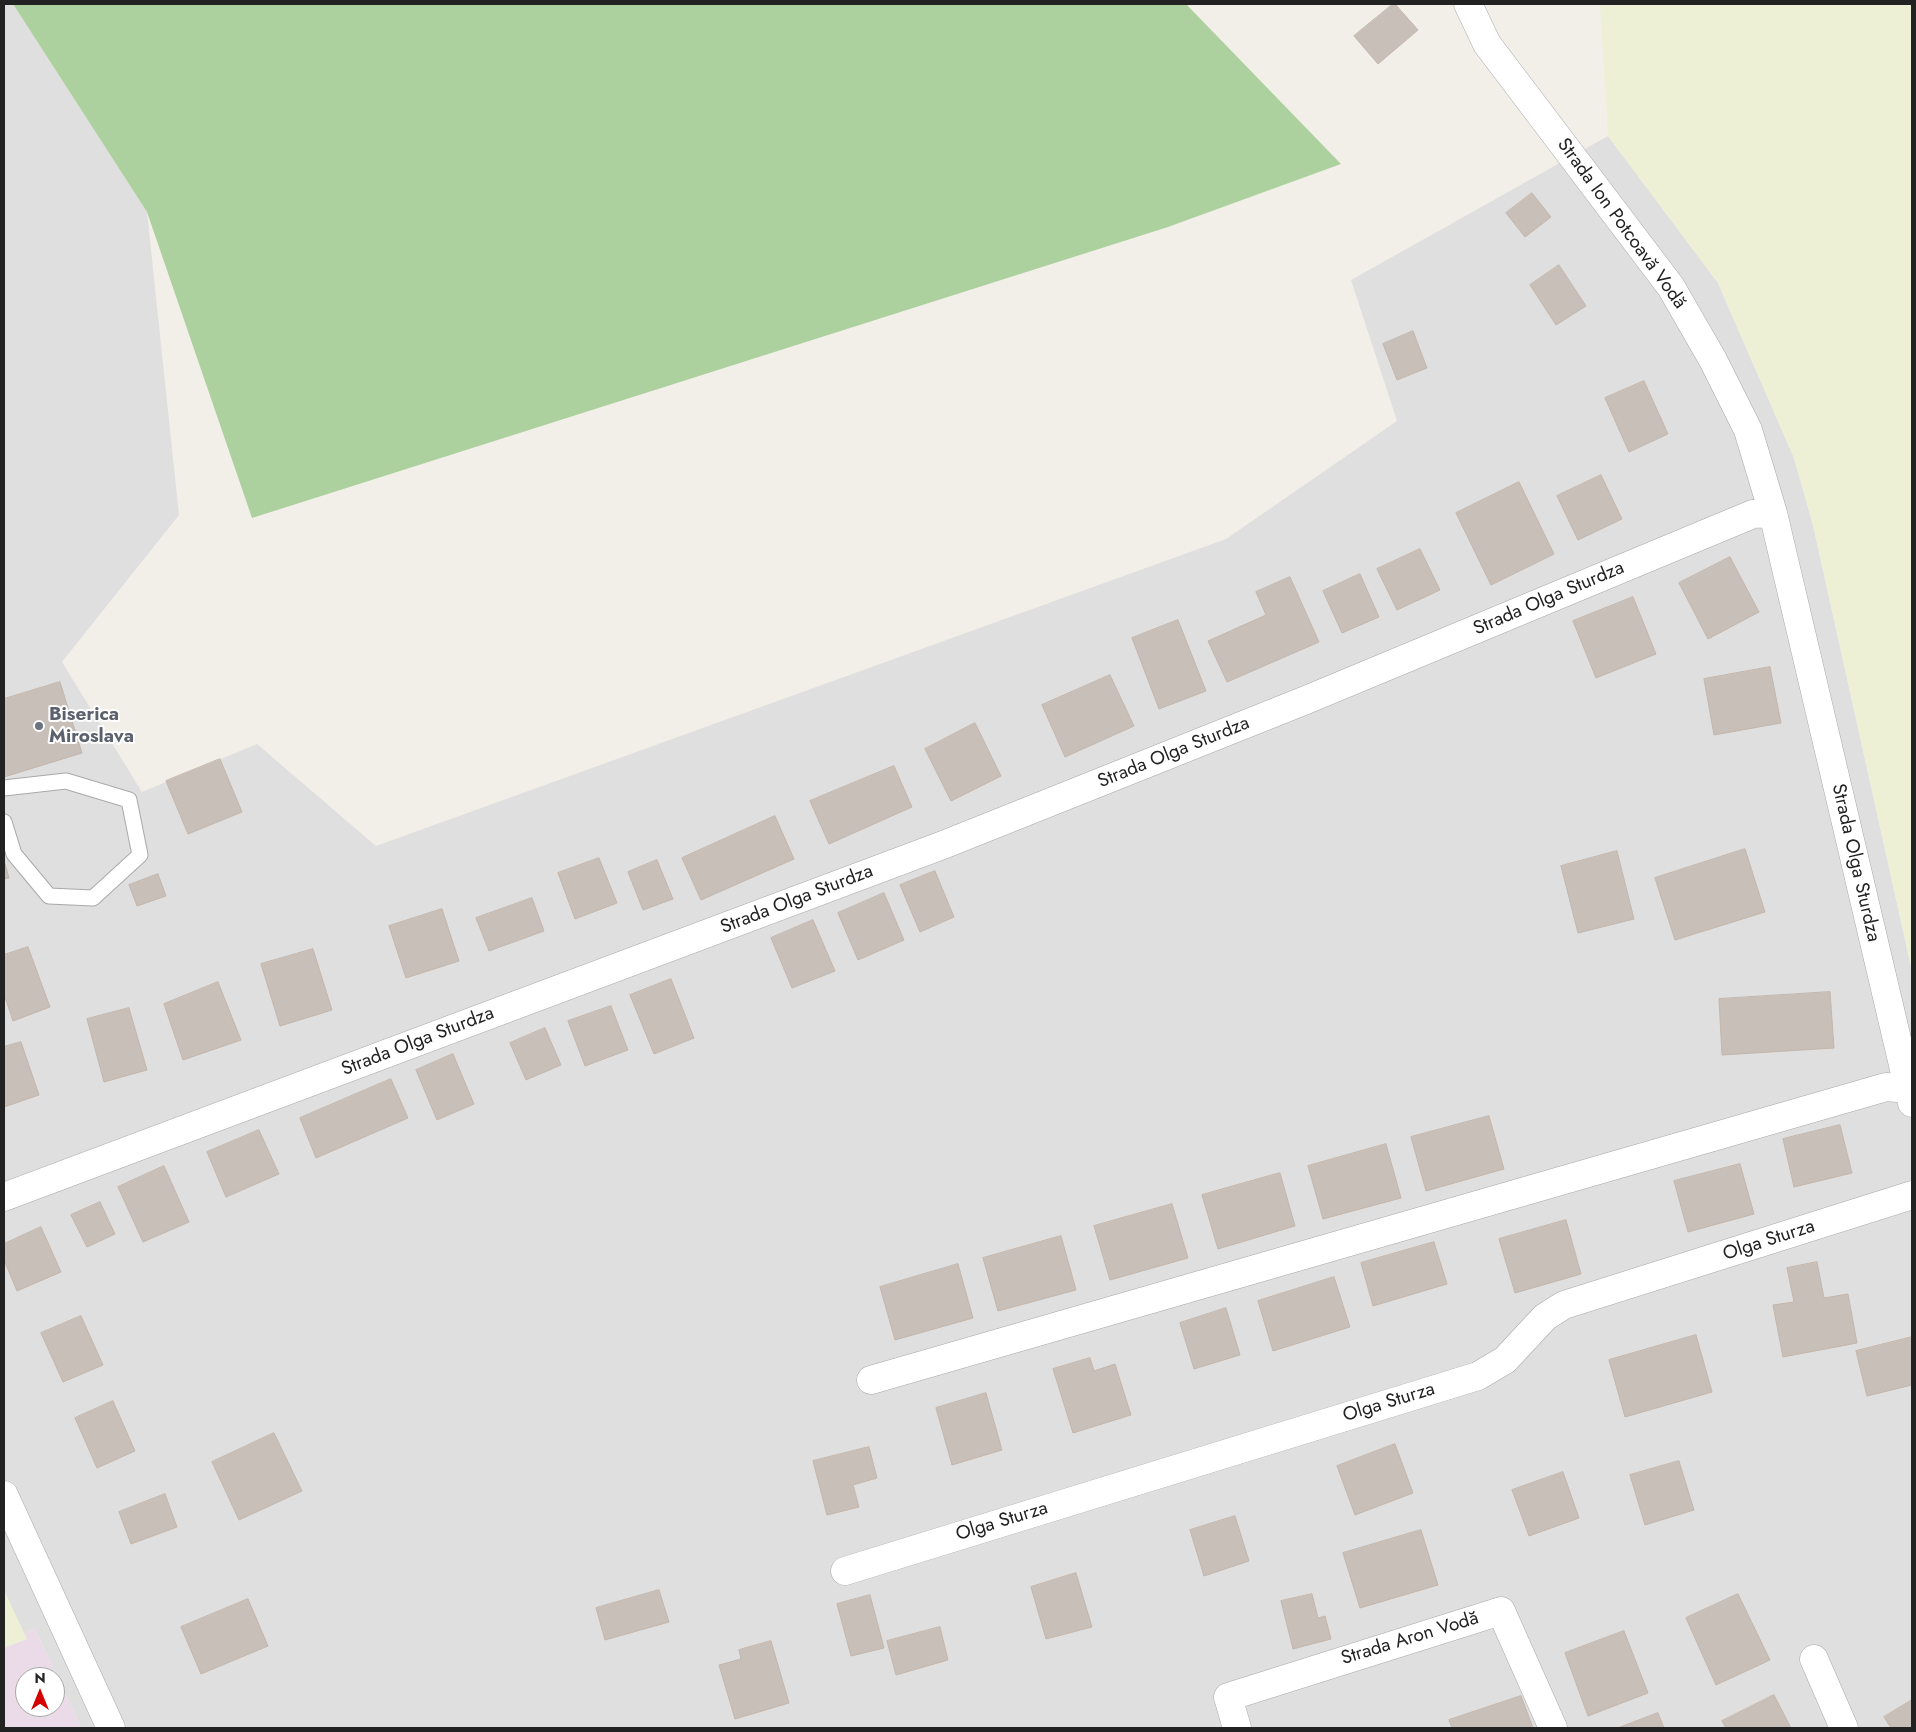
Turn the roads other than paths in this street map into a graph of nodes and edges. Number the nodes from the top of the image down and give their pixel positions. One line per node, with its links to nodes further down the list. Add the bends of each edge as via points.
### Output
1 (1468, 4): 2 (street, Strada Ion Potcoavă Vodă, via 1487,44 1671,288 1713,360 1748,430)
2 (1773, 513): 5 (street, Strada Olga Sturdza); 7 (street, Strada Olga Sturdza, via 1753,514 1306,700 943,845)
3 (4, 788): 4 (lane, via 66,781 128,800 140,855 93,898 49,896 14,854)
4 (4, 822)
5 (1910, 1096): 8 (street, via 1886,1087)
6 (1912, 1195): 10 (street, Olga Sturza, via 1564,1305 1545,1316 1504,1360 1478,1376)
7 (4, 1197)
8 (870, 1380)
9 (4, 1495): 12 (street)
10 (844, 1571)
11 (1814, 1659): 15 (street)
12 (111, 1728)
13 (1237, 1728): 14 (street, Strada Aron Vodă, via 1228,1697 1501,1611)
14 (1552, 1728)
15 (1844, 1728)

